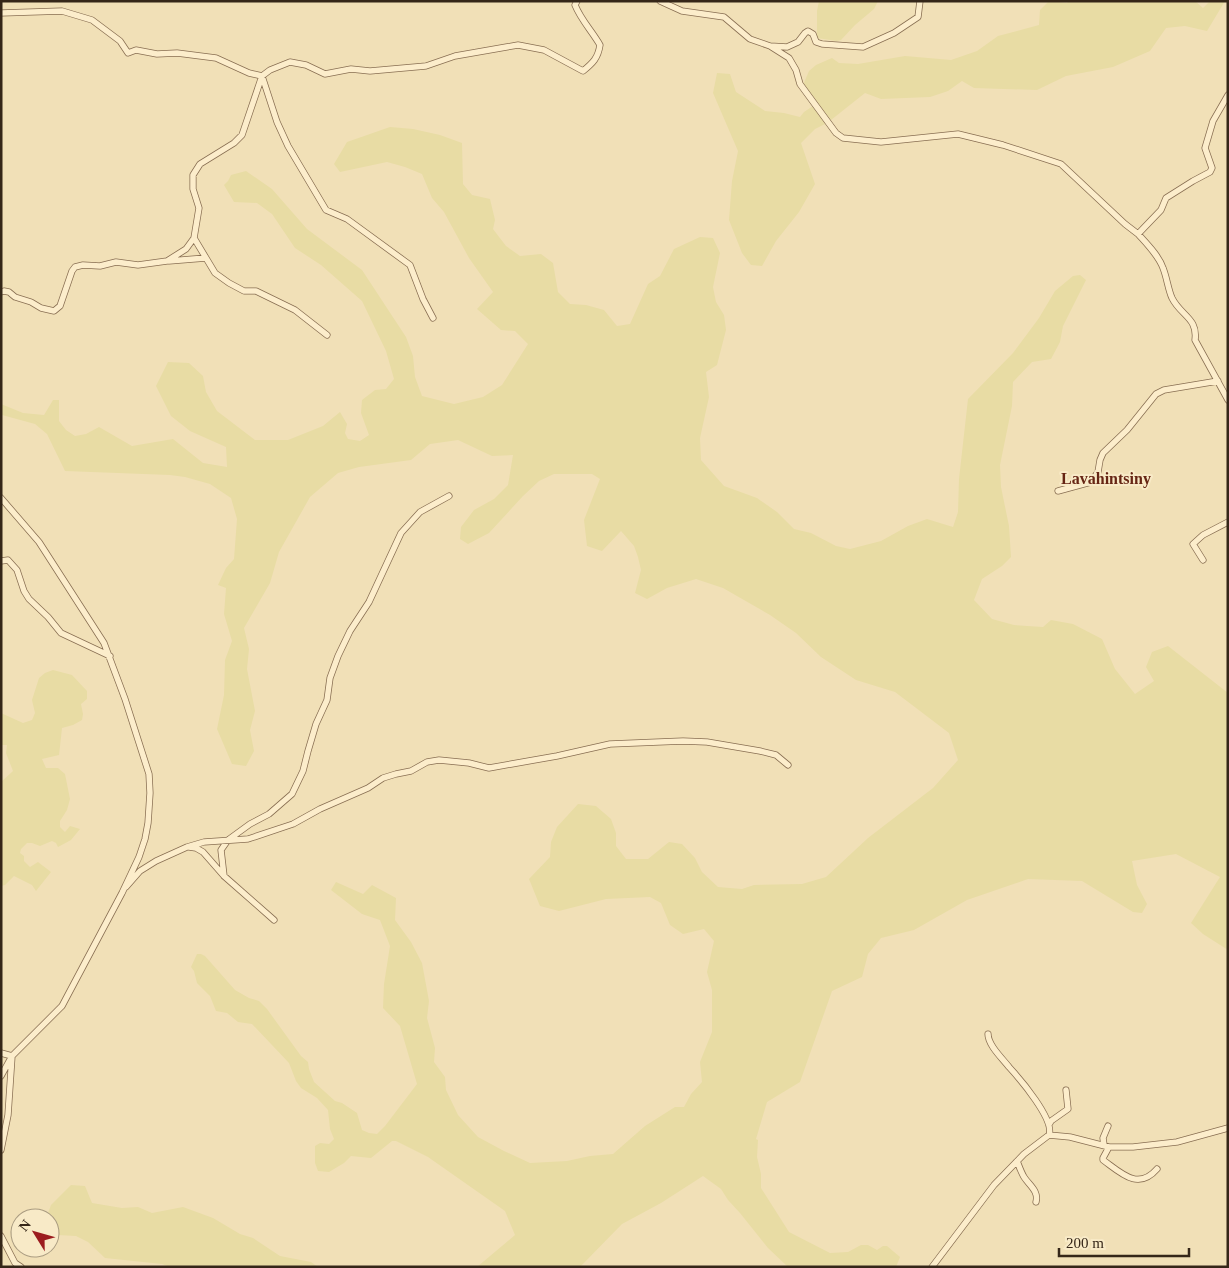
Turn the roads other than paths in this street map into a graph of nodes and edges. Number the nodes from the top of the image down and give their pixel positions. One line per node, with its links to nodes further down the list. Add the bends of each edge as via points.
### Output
1 (577, 1): 6 (street, via 575,5 581,19 600,45 594,63 583,71 544,50 518,45 455,56 426,66 370,71 351,69 325,74 306,64 290,62)
2 (660, 1): 5 (street, via 682,10 724,17 750,39)
3 (920, 1): 5 (street, via 918,17 894,33 863,47 822,44 816,42 808,31 798,42 787,47)
4 (1, 14): 6 (street, via 62,11 92,20 120,41 128,53 136,50 216,58)
5 (770, 46): 8 (street, via 789,58 800,84 836,133 844,138 881,142 958,134 1003,145 1061,164)
6 (262, 76): 9 (street, via 242,135 200,164 194,175 199,208); 13 (street, via 288,146 326,210 347,219 410,265)
7 (1228, 95): 8 (street, via 1213,121 1205,148 1212,168 1210,172 1166,198 1161,210)
8 (1138, 234): 15 (street, via 1163,267 1172,298 1193,323 1195,340)
9 (194, 238): 10 (street); 11 (street)
10 (206, 258): 11 (street); 14 (street, via 214,273 229,283 244,292 256,290 295,310)
11 (167, 261): 12 (street, via 75,267 60,306 54,311 9,292)
12 (1, 292)
13 (433, 318)
14 (327, 335)
15 (1218, 380): 16 (street); 17 (street, via 1156,394 1103,453 1098,472 1091,482)
16 (1228, 400)
17 (1058, 491)
18 (449, 496): 25 (street, via 420,512 401,533 369,602 338,656 327,700 292,794 269,814)
19 (1, 498): 23 (street, via 39,542)
20 (1228, 522): 21 (street, via 1193,544)
21 (1203, 560)
22 (1, 561): 23 (street, via 8,560 17,570 29,599 61,633)
23 (110, 656): 27 (street, via 149,774 148,823)
24 (788, 765): 25 (street, via 776,755 760,751 683,741 610,744 489,768 432,761 411,771 383,778 293,824 248,839)
25 (228, 840): 26 (street); 29 (street, via 221,850)
26 (187, 847): 28 (street); 29 (street, via 203,852)
27 (139, 857): 28 (street, via 148,863); 30 (street)
28 (156, 861): 30 (street, via 140,871)
29 (224, 876): 31 (street)
30 (122, 893): 34 (street, via 62,1006)
31 (274, 920)
32 (988, 1034): 37 (street, via 988,1039 1043,1110)
33 (1, 1053): 34 (street)
34 (12, 1056): 35 (street); 42 (street, via 8,1115)
35 (1, 1076)
36 (1066, 1090): 37 (street, via 1068,1109)
37 (1050, 1124): 40 (street)
38 (1108, 1126): 41 (street, via 1103,1138)
39 (1226, 1130): 41 (street, via 1177,1142)
40 (1050, 1136): 41 (street); 43 (street)
41 (1107, 1146): 44 (street, via 1103,1160 1126,1177 1142,1179)
42 (1, 1150)
43 (1017, 1161): 45 (street, via 1036,1192); 48 (street, via 985,1195)
44 (1157, 1169)
45 (1036, 1202)
46 (1, 1236): 47 (street, via 15,1263)
47 (21, 1267)
48 (932, 1267)

